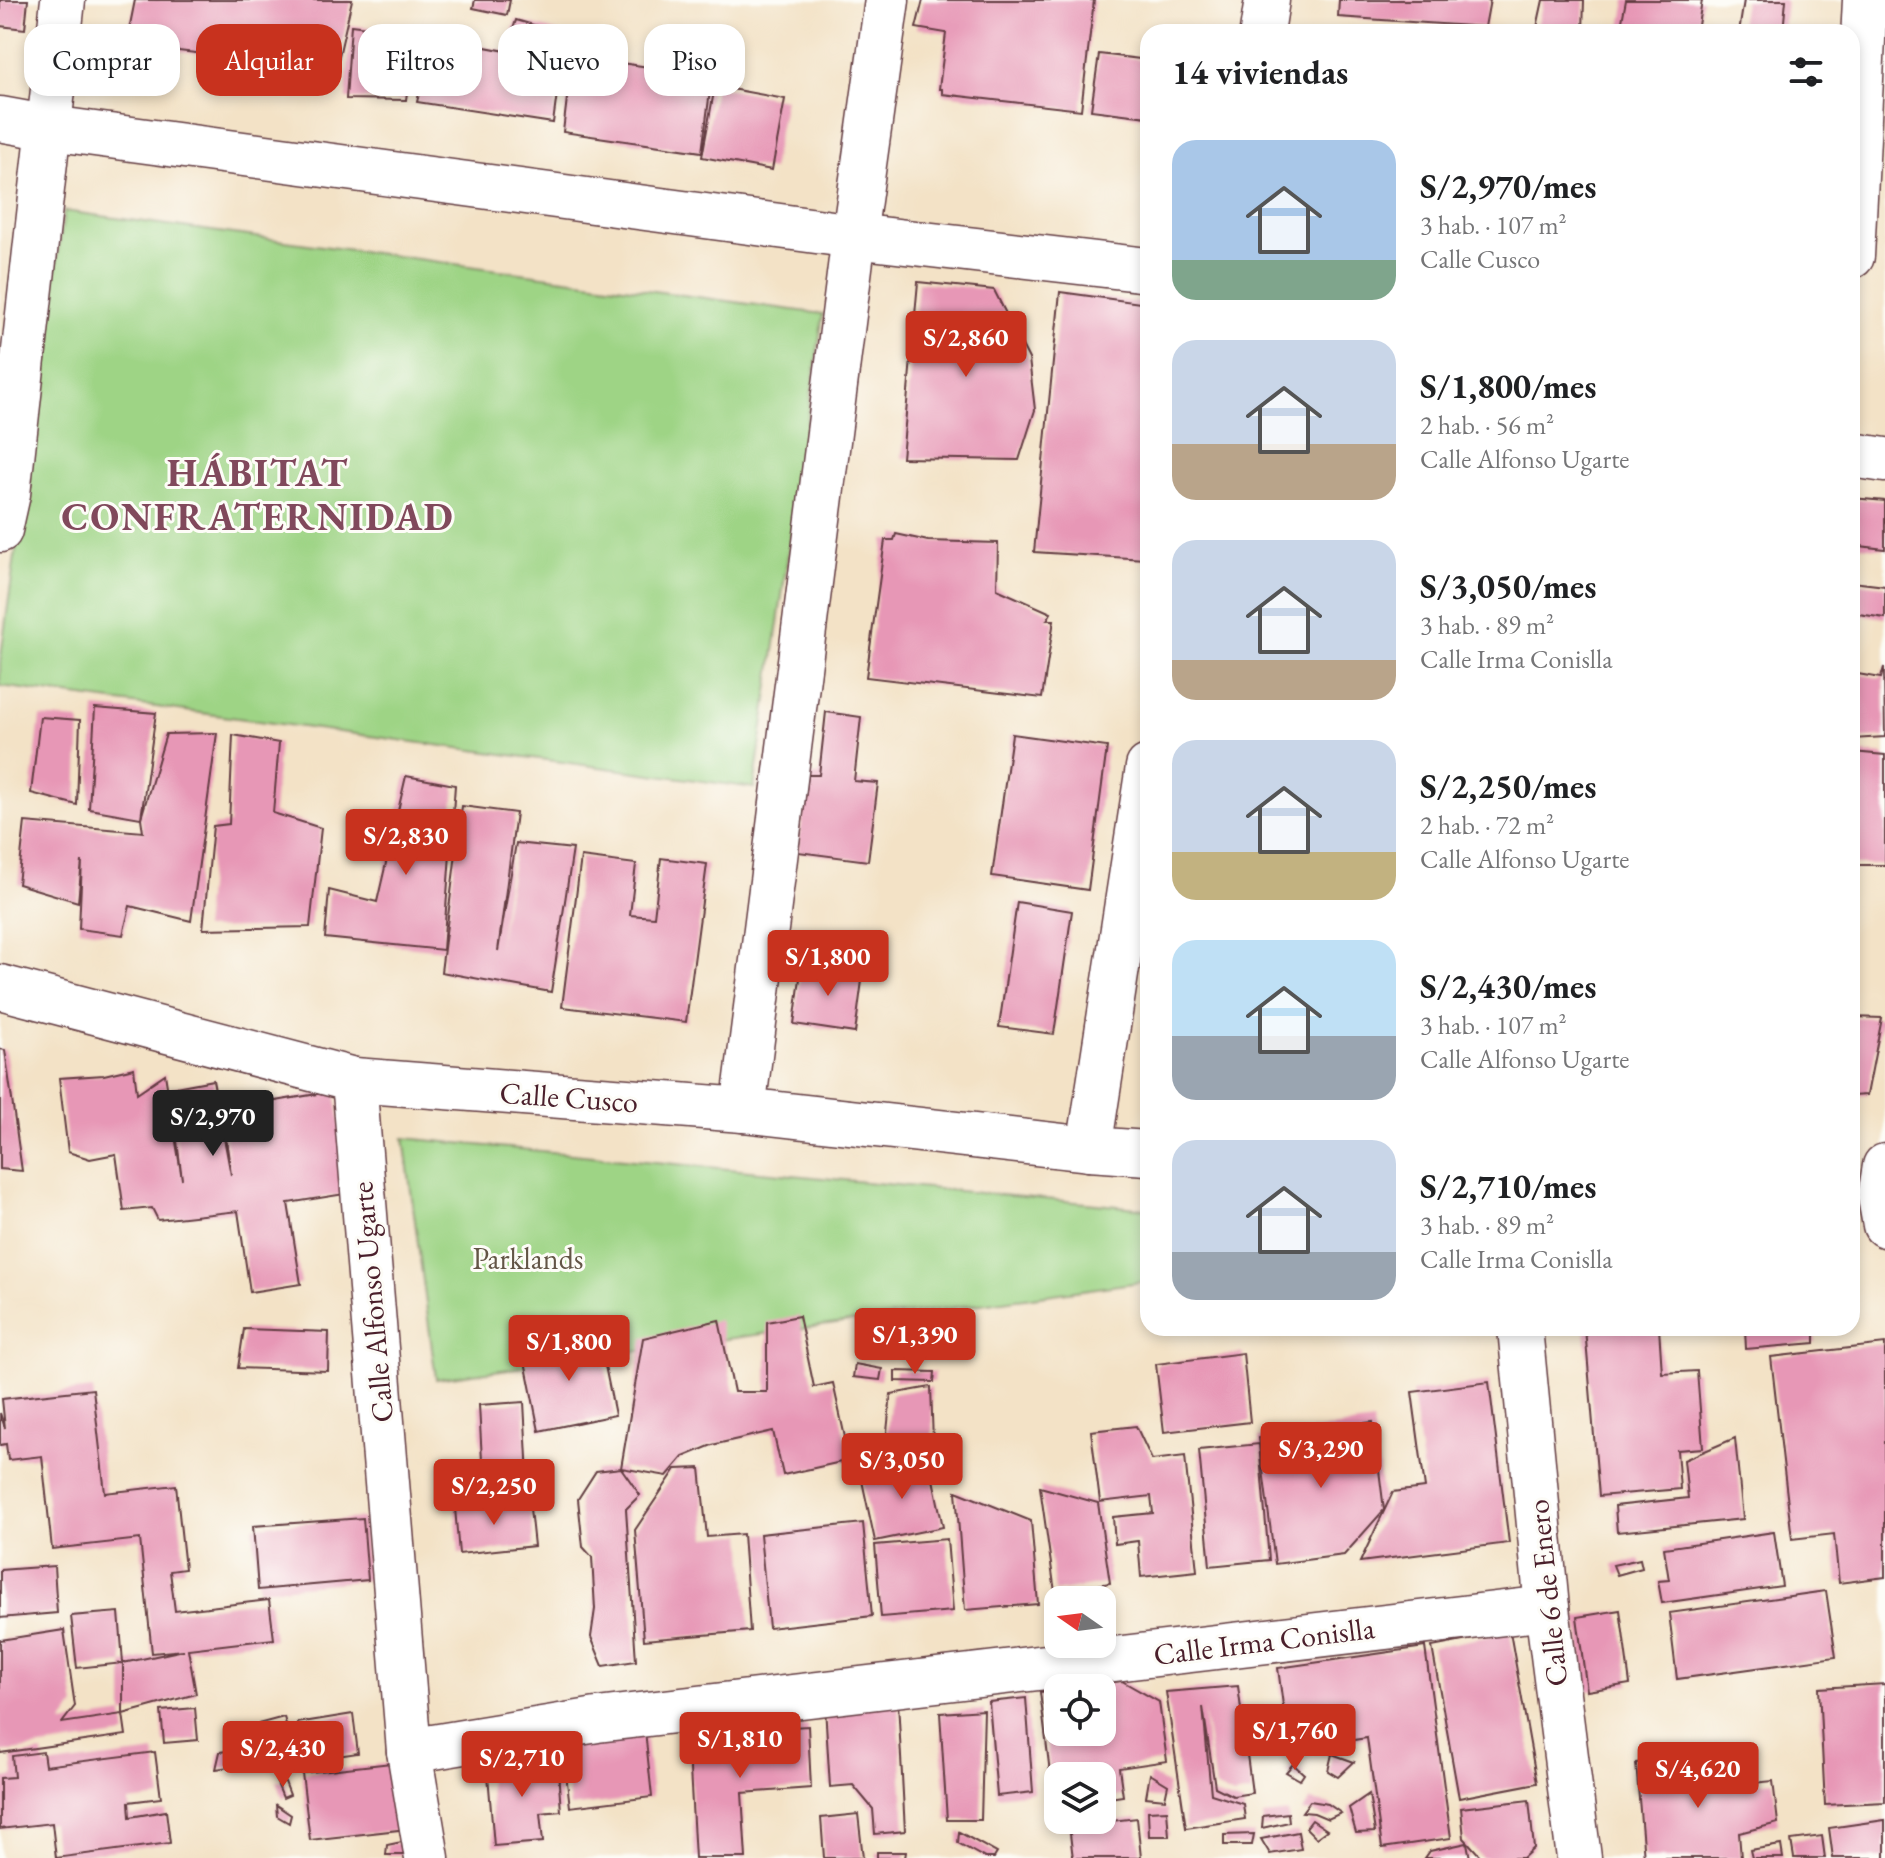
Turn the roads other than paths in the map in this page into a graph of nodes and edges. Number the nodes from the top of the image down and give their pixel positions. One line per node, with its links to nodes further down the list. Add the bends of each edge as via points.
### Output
1 (63, 0): 8 (street)
2 (887, 0): 9 (street)
3 (1267, 0): 5 (street)
4 (1865, 0): 6 (street)
5 (1263, 24)
6 (1860, 98)
7 (0, 119): 8 (street)
8 (50, 128): 9 (street); 13 (street)
9 (854, 236): 10 (street); 17 (street)
10 (1140, 269)
11 (1860, 456): 12 (street)
12 (1885, 460)
13 (3, 506)
14 (1140, 819): 18 (street)
15 (0, 987): 16 (street, Calle Cusco)
16 (354, 1080): 17 (street, Calle Cusco); 22 (street, Calle Alfonso Ugarte)
17 (743, 1110): 18 (street, Calle Cusco)
18 (1089, 1149): 19 (street, Calle Cusco)
19 (1140, 1152)
20 (1521, 1336): 21 (street, Calle 6 de Enero)
21 (1547, 1608): 22 (street, Calle Irma Conislla, via 597,1720); 24 (street, Calle 6 de Enero)
22 (409, 1751): 23 (street, Calle Alfonso Ugarte)
23 (427, 1858)
24 (1579, 1858)

